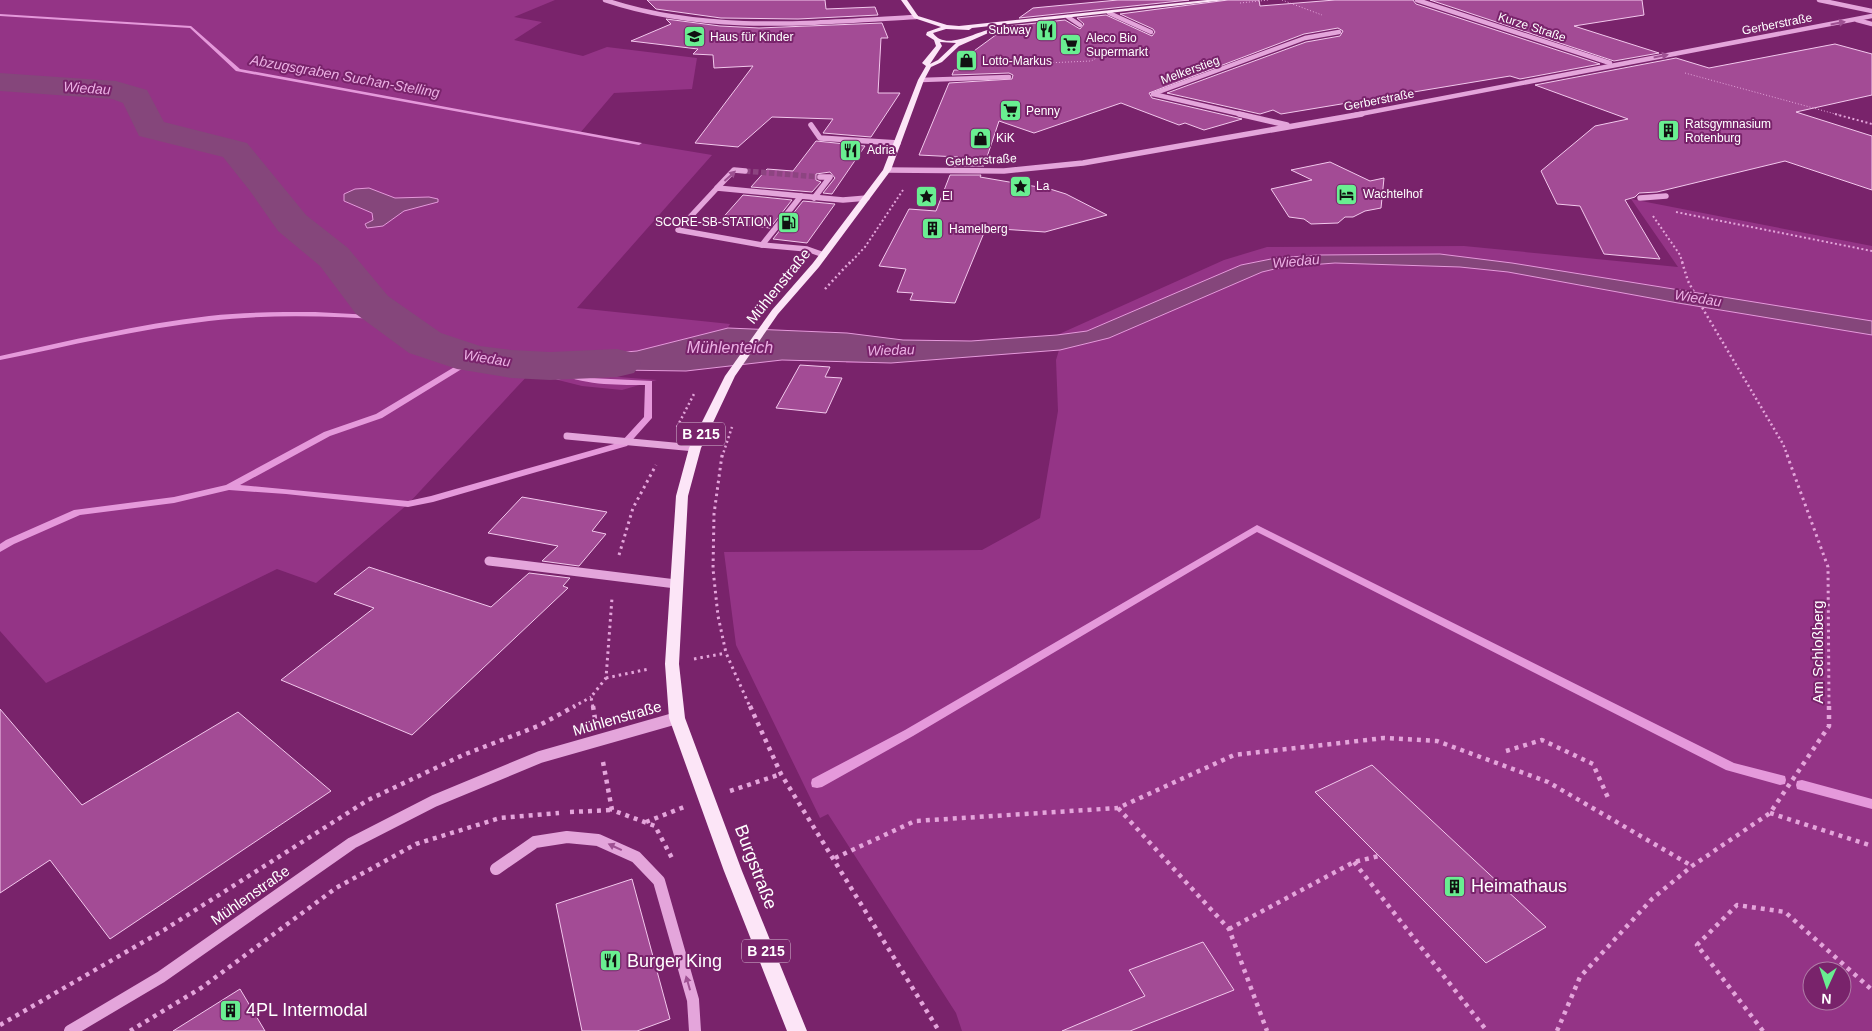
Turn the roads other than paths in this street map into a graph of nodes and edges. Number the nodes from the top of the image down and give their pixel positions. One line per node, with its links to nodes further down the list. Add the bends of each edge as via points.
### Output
1 (605, 0): 9 (street, via 650,14 736,23)
2 (904, 0): 9 (main road)
3 (1223, 0): 7 (main road)
4 (1417, 0): 22 (street, Kurze Straße)
5 (1819, 0): 6 (street)
6 (1872, 11)
7 (1109, 12): 10 (main road); 17 (street)
8 (1872, 16): 11 (street, Gerberstraße)
9 (916, 17): 14 (main road); 16 (main road, via 913,21)
10 (1067, 17): 13 (street); 15 (main road); 19 (main road, Mühlenstraße)
11 (1854, 20): 12 (street); 22 (street, Gerberstraße, one-way to 11)
12 (1872, 24)
13 (1080, 25)
14 (953, 27): 15 (main road); 16 (main road)
15 (961, 27): 19 (main road)
16 (930, 32): 20 (main road, via 930,36)
17 (1151, 32)
18 (1339, 32): 27 (street, Melkerstieg, via 1305,38 1153,94)
19 (979, 34): 21 (main road, Mühlenstraße)
20 (936, 38): 21 (main road); 23 (main road, Mühlenstraße / B 215, via 939,46 925,64)
21 (967, 40): 23 (main road, Mühlenstraße / B 215, via 958,43 944,58)
22 (1613, 64): 27 (street, Gerberstraße)
23 (929, 66): 25 (main road, Mühlenstraße / B 215)
24 (1009, 77): 25 (street)
25 (921, 80): 28 (main road, Mühlenstraße / B 215)
26 (811, 125): 28 (street, via 820,138)
27 (1290, 126): 29 (street, Gerberstraße, via 1083,163 1004,171)
28 (898, 143): 29 (main road, Mühlenstraße / B 215)
29 (887, 170): 36 (main road, Mühlenstraße / B 215)
30 (745, 171): 32 (street, one-way to 30, via 734,170)
31 (820, 177): 35 (street, via 830,177)
32 (717, 188): 33 (street); 38 (street, via 678,230)
33 (801, 196): 35 (street); 38 (street)
34 (1666, 196): 37 (street)
35 (814, 198): 36 (street)
36 (867, 198): 39 (main road, Mühlenstraße / B 215)
37 (1640, 198)
38 (762, 244): 39 (street, via 807,249)
39 (824, 255): 43 (main road, Mühlenstraße / B 215, via 775,312 730,376)
40 (567, 436): 41 (street)
41 (612, 440): 42 (street)
42 (641, 442): 43 (street)
43 (694, 448): 45 (main road, Mühlenstraße / B 215, via 682,496)
44 (489, 562): 45 (street)
45 (676, 584): 46 (main road, Mühlenstraße / B 215, via 672,664)
46 (677, 718): 48 (street, Mühlenstraße, via 540,758 434,801 352,843 161,977); 50 (main road, Burgstraße / B 215)
47 (496, 869): 49 (street, one-way to 47, via 693,1000 658,880 636,857 598,840 568,837 535,842)
48 (70, 1031)
49 (694, 1031)
50 (797, 1031)

